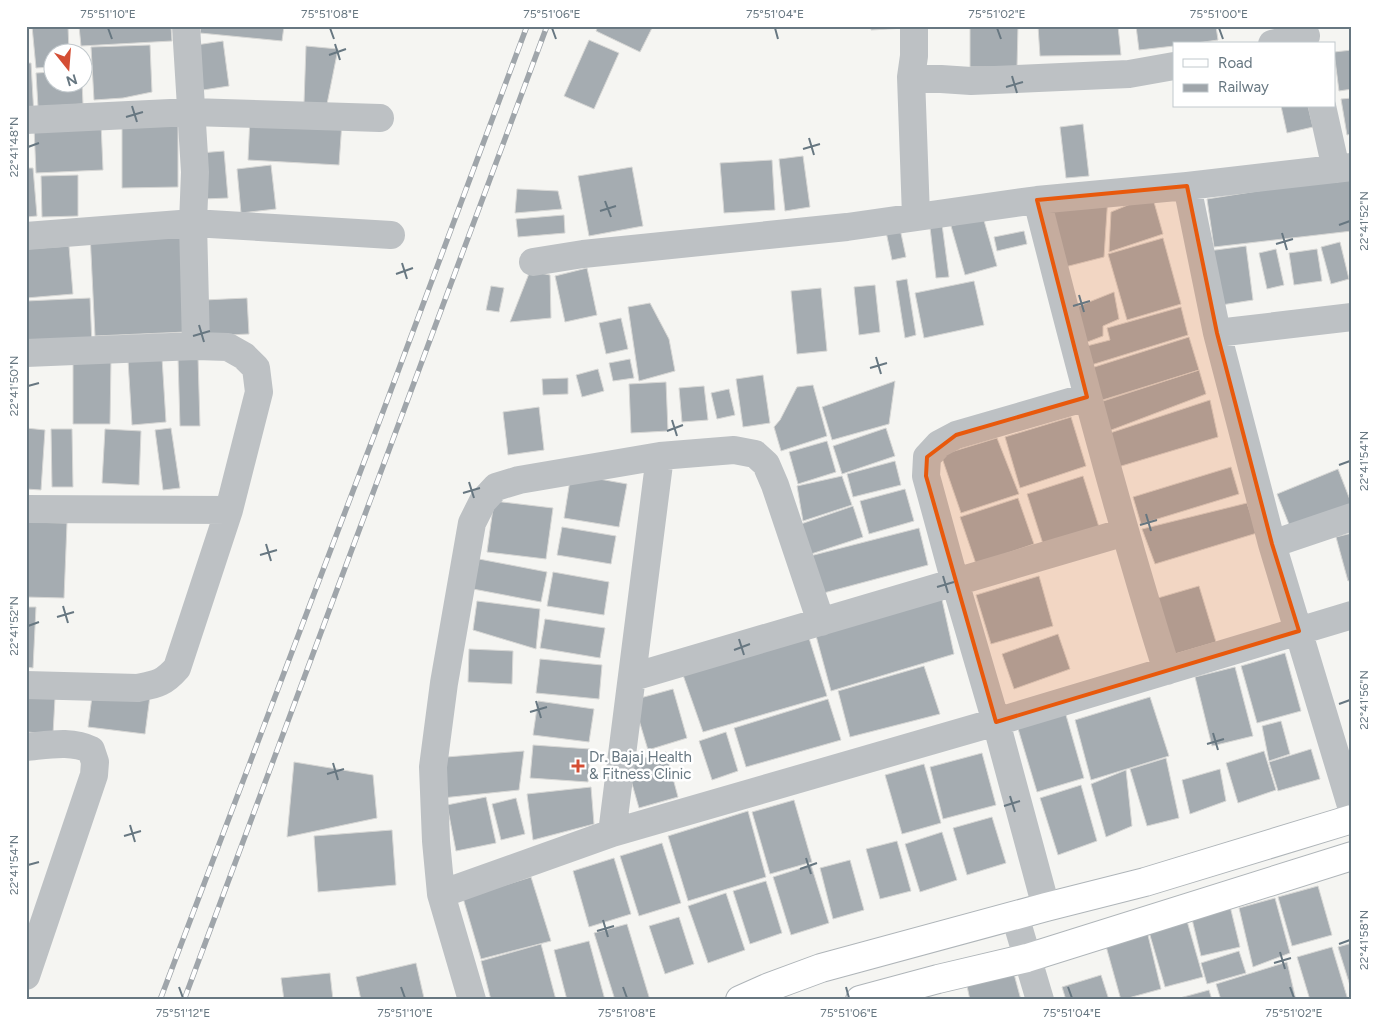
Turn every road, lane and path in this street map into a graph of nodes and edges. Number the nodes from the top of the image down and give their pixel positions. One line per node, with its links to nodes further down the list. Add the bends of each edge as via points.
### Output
1 (186, 26): 8 (street)
2 (914, 26): 6 (street)
3 (1306, 35): 4 (street)
4 (1280, 42)
5 (1173, 66): 6 (street, via 1129,74 971,81)
6 (911, 77): 14 (street)
7 (1323, 108): 11 (street)
8 (192, 112): 9 (street); 10 (street); 15 (street)
9 (380, 118)
10 (26, 120)
11 (1344, 168): 12 (street)
12 (1187, 186): 13 (street); 20 (street)
13 (1037, 200): 14 (street); 23 (street)
14 (916, 216): 18 (street, via 846,227)
15 (193, 223): 16 (street); 17 (street); 21 (street)
16 (26, 236)
17 (391, 236)
18 (533, 262)
19 (1352, 317): 20 (street)
20 (1218, 333): 29 (street)
21 (196, 346): 22 (street); 26 (street, via 228,347 256,368 259,392)
22 (26, 353)
23 (1087, 397): 28 (street); 30 (street, via 956,435 939,444 927,456 926,476)
24 (660, 456): 32 (street, via 734,450 755,454 766,464); 35 (street); 43 (street, via 519,480 496,487 483,501 472,523 433,768)
25 (26, 509): 26 (street)
26 (229, 510): 36 (street, via 176,668 168,678 138,688)
27 (1352, 517): 29 (street)
28 (1125, 532): 30 (street); 34 (street)
29 (1272, 544): 33 (street)
30 (955, 582): 32 (street); 37 (street)
31 (1352, 615): 33 (street)
32 (821, 622): 35 (street)
33 (1299, 631): 34 (street); 39 (street)
34 (1167, 671): 37 (street)
35 (633, 677): 41 (street)
36 (26, 686)
37 (996, 722): 41 (street); 44 (street)
38 (26, 747): 47 (street, via 82,746 91,750 95,762 94,775)
39 (1352, 809)
40 (1352, 819): 44 (main road, via 1145,882)
41 (612, 833): 43 (street)
42 (1352, 856): 46 (main road)
43 (441, 894): 48 (street)
44 (1046, 907): 45 (main road)
45 (1015, 916): 46 (street); 49 (main road, via 821,968)
46 (1027, 958): 50 (main road); 51 (street)
47 (26, 976)
48 (472, 1000)
49 (740, 1000)
50 (860, 1000)
51 (1040, 1000)

